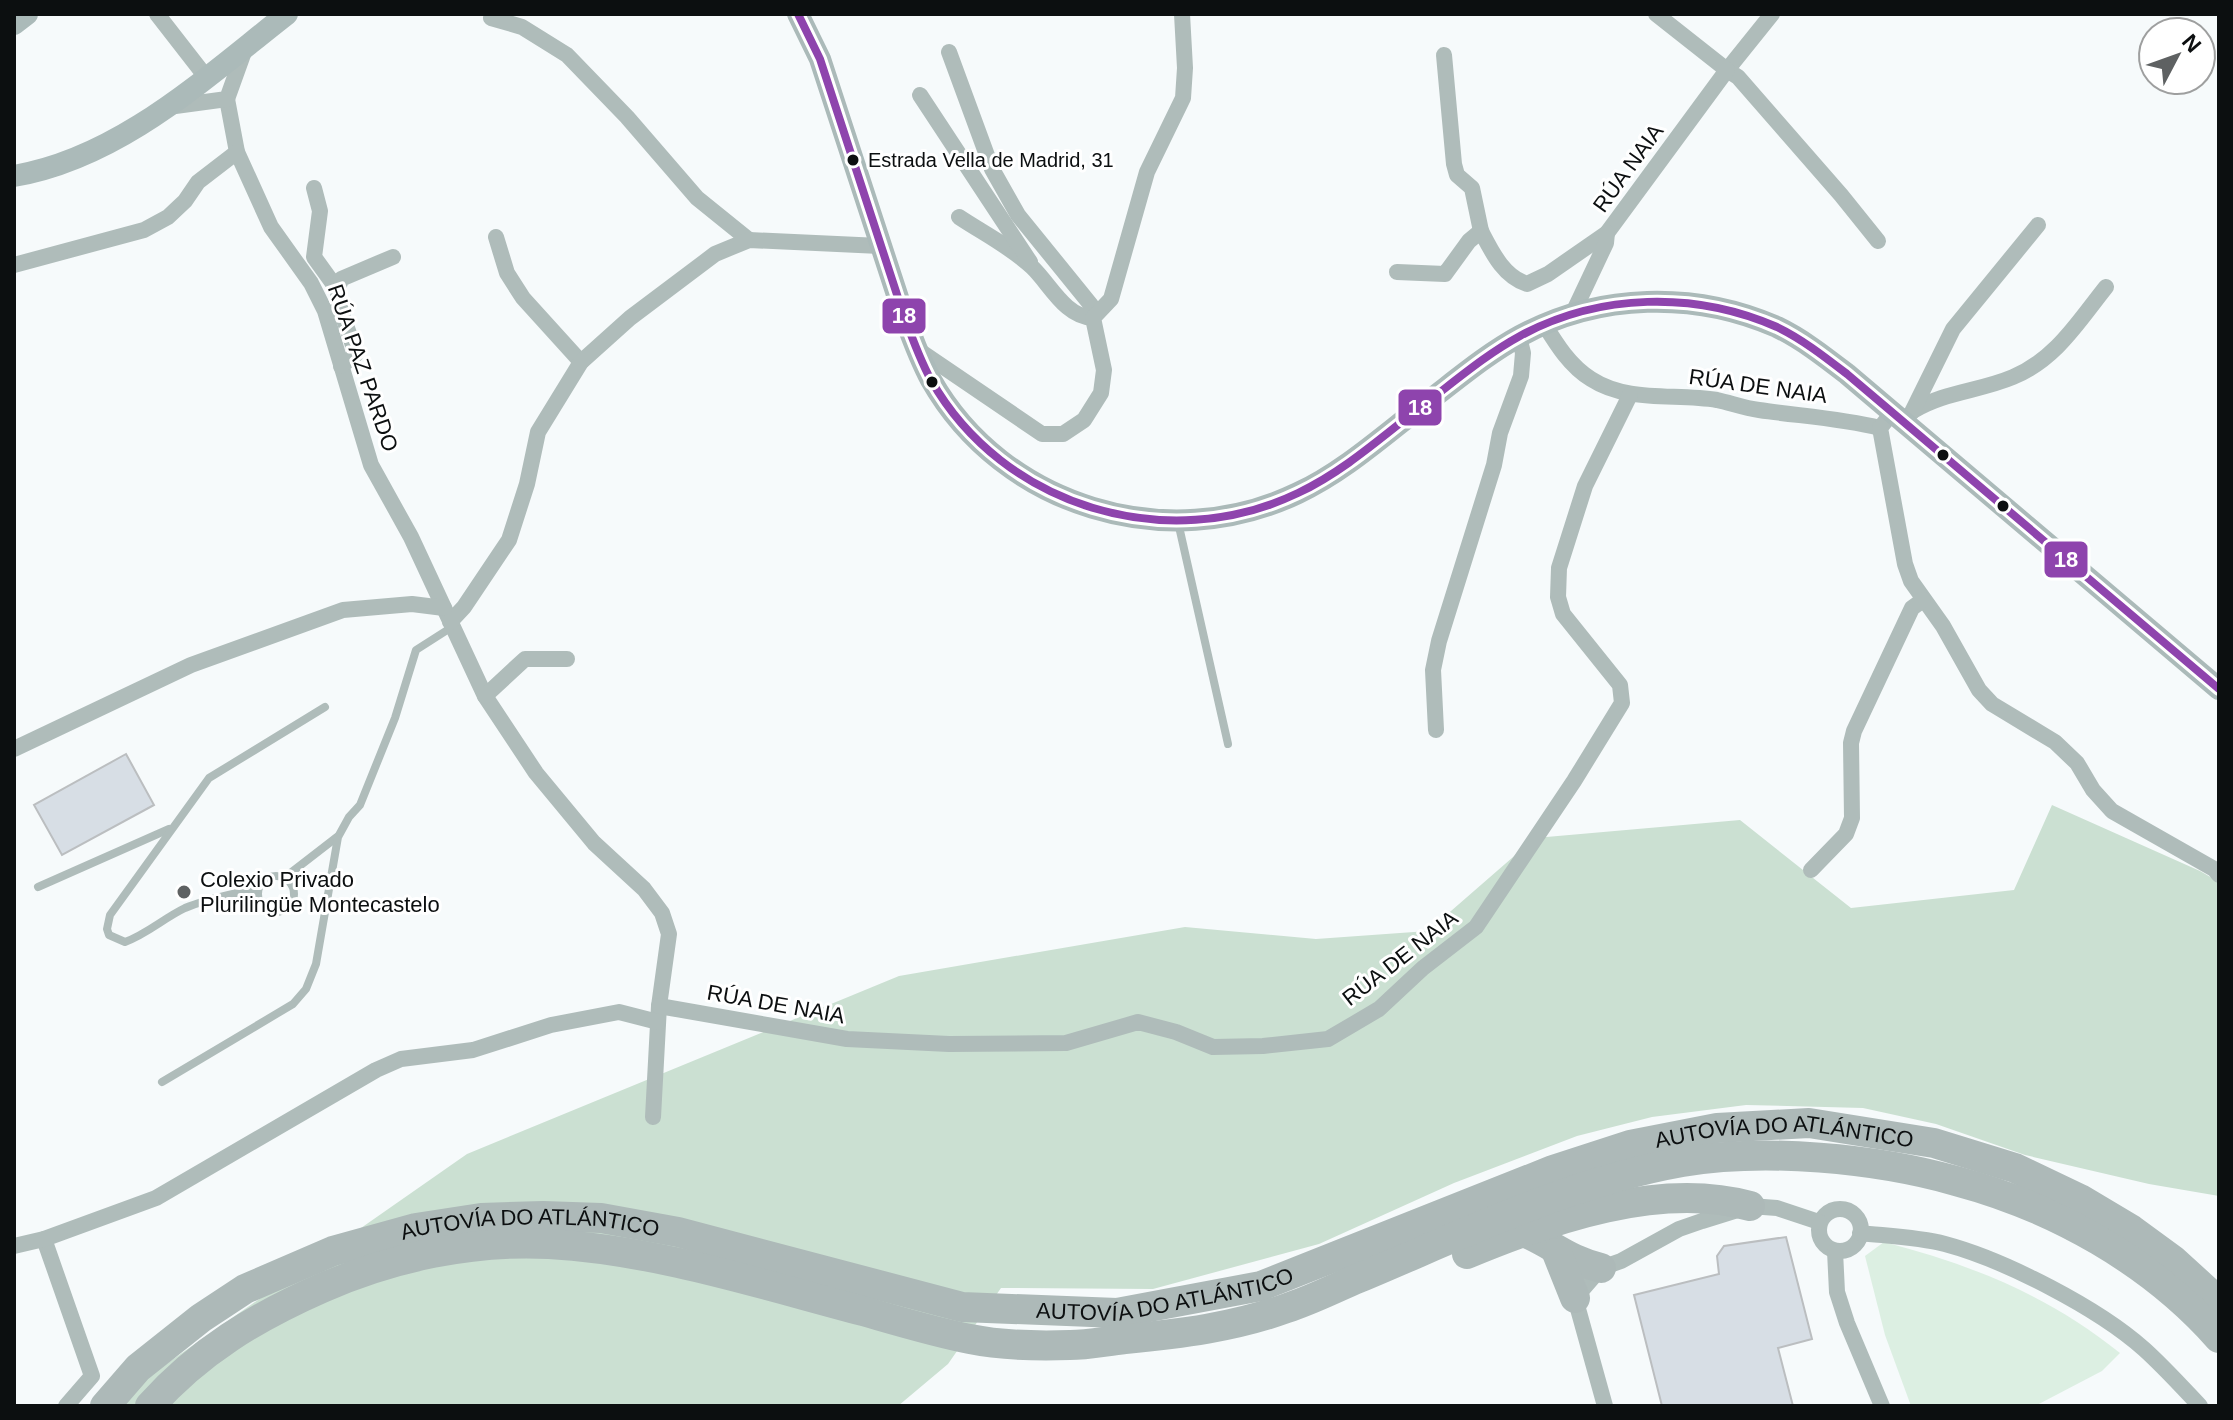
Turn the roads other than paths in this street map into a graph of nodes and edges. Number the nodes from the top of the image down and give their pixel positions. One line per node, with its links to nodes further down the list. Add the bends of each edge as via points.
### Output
1 (27, 14): 9 (main road)
2 (287, 14): 10 (main road)
3 (798, 14): 28 (main road, via 820,59)
4 (1182, 14): 36 (street, via 1183,98 1147,172 1111,299)
5 (1656, 14): 13 (street)
6 (1772, 14): 13 (street, RÚA NAIA)
7 (160, 15): 14 (street)
8 (491, 18): 26 (street, via 522,27 567,55 697,198)
9 (14, 24)
10 (246, 46): 14 (main road); 16 (street)
11 (949, 52): 36 (street, via 992,169 1018,215 1091,305)
12 (1444, 55): 23 (street, RÚA NAIA, via 1454,164 1457,175 1472,188)
13 (1727, 70): 24 (street, RÚA NAIA); 27 (street)
14 (206, 77): 17 (main road)
15 (920, 95): 31 (street)
16 (227, 99): 17 (street); 18 (street, RÚA PAZ PARDO)
17 (166, 107): 19 (main road, via 92,151)
18 (237, 152): 30 (street, via 198,182 168,217 144,230); 41 (street, RÚA PAZ PARDO, via 271,227 318,297)
19 (14, 176)
20 (314, 188): 34 (street, via 320,211 314,257)
21 (959, 217): 31 (street)
22 (2038, 225): 43 (street, via 1953,329)
23 (1481, 231): 24 (street, RÚA NAIA, via 1495,258 1515,280 1527,284); 32 (street, via 1445,274)
24 (1607, 233): 35 (street)
25 (496, 237): 40 (street, via 507,273 523,298)
26 (749, 240): 28 (street); 40 (street, via 715,254)
27 (1878, 241)
28 (880, 246): 39 (main road)
29 (393, 257): 34 (street, via 347,275)
30 (14, 265)
31 (1032, 267): 36 (street, via 1075,312)
32 (1397, 272)
33 (2106, 287): 43 (street, via 2050,357 2013,378 1931,400)
34 (337, 289): 41 (street, via 355,355)
35 (1573, 313): 37 (main road); 43 (main road, via 1616,303 1663,302 1740,313 1814,349)
36 (1093, 318): 39 (street, via 1104,370 1101,393 1084,420 1063,434 1042,434)
37 (1544, 324): 38 (main road); 42 (street, RÚA DE NAIA, via 1561,352 1592,379)
38 (1519, 337): 44 (main road, via 1300,492 1229,516); 51 (street, via 1521,376 1439,641 1433,670)
39 (916, 348): 44 (main road, via 931,381 975,438 1036,485 1108,514)
40 (581, 362): 46 (street, via 538,432 509,540 464,607)
41 (341, 366): 46 (street, RÚA PAZ PARDO, via 371,465)
42 (1630, 395): 43 (street, RÚA DE NAIA, via 1716,400 1754,410 1853,421); 61 (street, RÚA DE NAIA, via 1585,486 1559,568 1558,597 1563,614 1620,685 1622,703 1476,927 1379,1009 1328,1039 1213,1047 1138,1022 1066,1043 949,1044 847,1039)
43 (1896, 419): 45 (street, via 1882,454 1905,564); 48 (main road)
44 (1177, 521): 52 (lane)
45 (1923, 600): 56 (street, via 1912,608 1854,731 1852,818 1846,834); 57 (street, via 1992,704 2055,742 2112,811)
46 (449, 619): 49 (street, RÚA PAZ PARDO); 53 (street, via 412,604 343,610 191,665); 55 (lane, via 416,650 360,805)
47 (567, 659): 49 (street, via 525,659)
48 (2219, 689)
49 (485, 696): 61 (street, RÚA PAZ PARDO, via 536,773 662,913 669,934)
50 (325, 707): 54 (lane, via 209,778)
51 (1436, 730)
52 (1228, 744)
53 (14, 749)
54 (171, 828): 59 (lane); 60 (lane, via 110,915 107,929 116,940 141,936 205,901)
55 (338, 837): 58 (lane); 62 (lane, via 316,964 306,989 293,1004)
56 (1811, 870)
57 (2219, 875)
58 (284, 878): 60 (lane, via 274,876); 60 (lane, via 294,895 282,911 263,907)
59 (38, 887)
60 (258, 888)
61 (659, 1014): 63 (street, RÚA PAZ PARDO); 68 (street, RÚA DE NAIA, via 619,1012 551,1025 473,1050 401,1059 156,1198)
62 (162, 1082)
63 (653, 1117)
64 (1750, 1206): 65 (street, via 1777,1208); 66 (highway, via 1726,1199 1660,1198); 72 (street, via 1679,1229)
65 (1819, 1222): 67 (street, via 1825,1212 1844,1208 1860,1223); 70 (street, via 1824,1244)
66 (1526, 1233): 71 (highway); 76 (highway, via 1280,1329 1229,1343 1186,1350)
67 (1860, 1233): 70 (street, via 1852,1248); 82 (street, via 1943,1243 2057,1292 2144,1349)
68 (44, 1239): 69 (street, RÚA DE NAIA); 77 (street, via 92,1376)
69 (14, 1246)
70 (1835, 1251): 81 (street, via 1837,1292)
71 (1557, 1253): 72 (highway); 73 (highway)
72 (1601, 1268): 73 (street)
73 (1575, 1298): 80 (street)
74 (2219, 1302): 78 (highway, AUTOVÍA DO ATLÁNTICO, via 2132,1230 2015,1168 1934,1143 1809,1123 1717,1128 1630,1145 1553,1170 1261,1286 1117,1313 962,1307 678,1232 601,1218 481,1218 416,1228 333,1251 245,1289 138,1368)
75 (2219, 1338): 76 (highway, AUTOVÍA DO ATLÁNTICO, via 2119,1254 2067,1222 1993,1191 1923,1172 1812,1157 1721,1156 1619,1177 1531,1206 1286,1309 1200,1332)
76 (1070, 1345): 79 (highway, AUTOVÍA DO ATLÁNTICO, via 976,1341 658,1259 544,1244 483,1247 425,1254 343,1279 268,1312 215,1348)
77 (66, 1406)
78 (105, 1406)
79 (150, 1406)
80 (1605, 1406)
81 (1882, 1406)
82 (2200, 1406)

